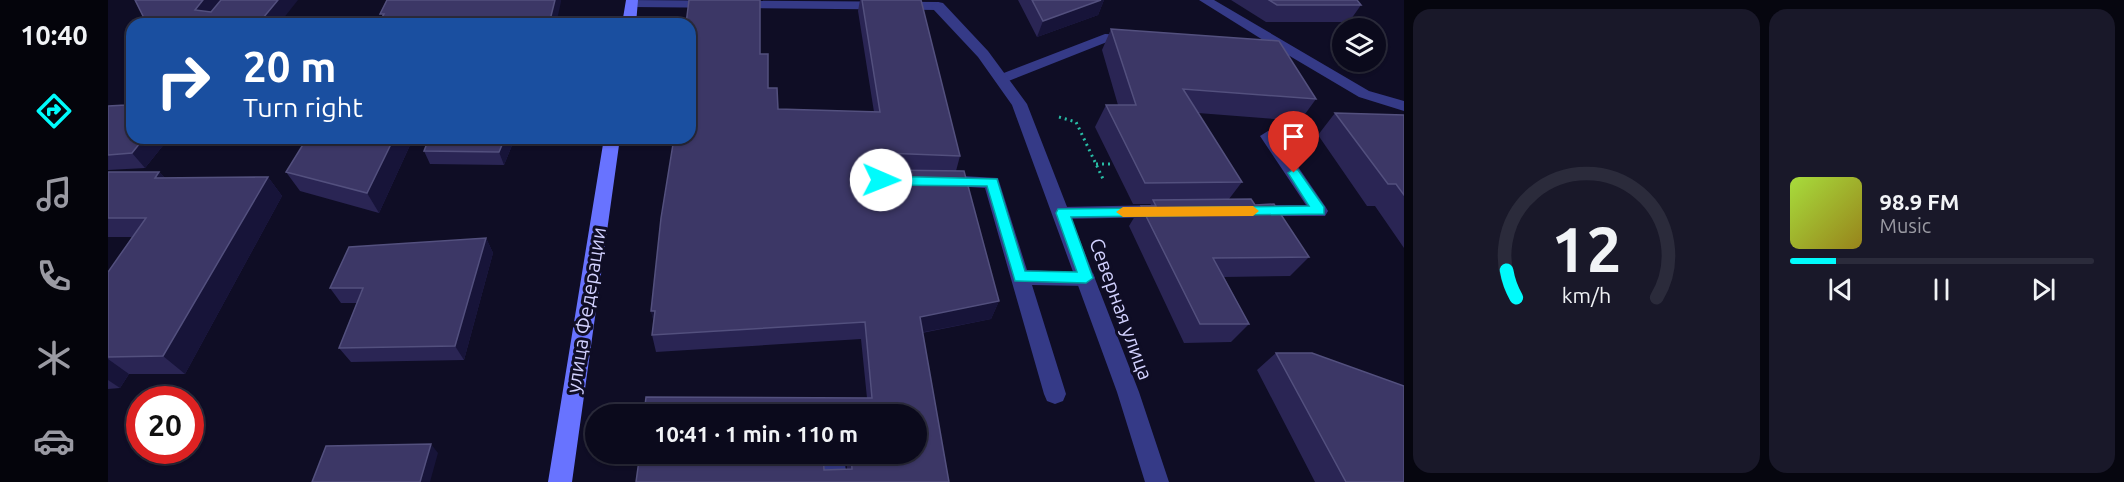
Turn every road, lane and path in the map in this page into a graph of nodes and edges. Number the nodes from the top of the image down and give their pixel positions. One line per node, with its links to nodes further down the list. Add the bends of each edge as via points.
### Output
1 (1205, 0): 6 (street)
2 (632, 2): 3 (main road); 7 (street, Северная улица, via 938,6)
3 (630, 18)
4 (1140, 40): 7 (street, via 1105,38)
5 (1245, 47): 6 (street)
6 (1292, 51): 9 (street, via 1364,94)
7 (1001, 79): 8 (street, Северная улица)
8 (1019, 104): 13 (path, via 1076,122); 18 (street, Северная улица)
9 (1404, 106)
10 (1268, 136): 16 (street, via 1319,211)
11 (611, 144): 23 (main road, улица Федерации)
12 (1112, 164): 13 (path)
13 (1096, 165): 17 (path)
14 (925, 181): 19 (street, via 992,182)
15 (1182, 211): 17 (street)
16 (1239, 211)
17 (1118, 212): 18 (street)
18 (1062, 213): 20 (street, Северная улица)
19 (1020, 277): 20 (street); 21 (street)
20 (1086, 278): 25 (street, Северная улица)
21 (1055, 394)
22 (834, 464): 24 (street)
23 (560, 482)
24 (835, 482)
25 (1157, 482)

